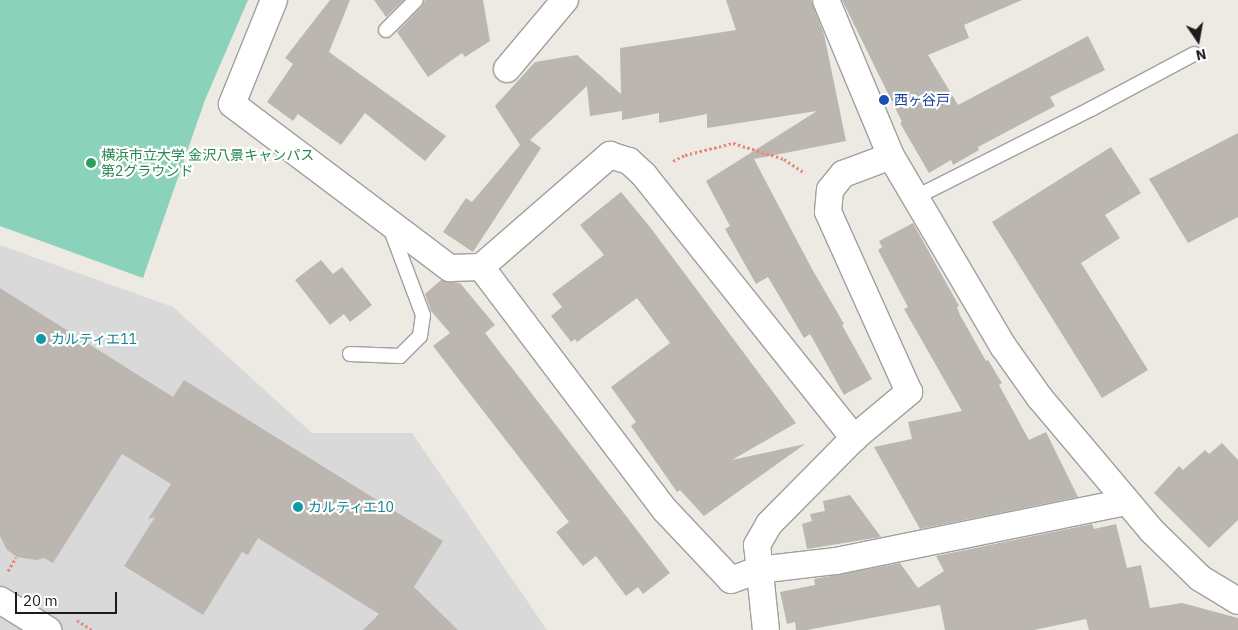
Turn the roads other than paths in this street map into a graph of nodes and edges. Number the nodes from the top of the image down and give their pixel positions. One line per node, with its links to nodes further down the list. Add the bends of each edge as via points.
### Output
1 (274, 0): 10 (street, via 232,104)
2 (416, 0): 5 (lane)
3 (566, 0): 7 (street)
4 (826, 0): 8 (street)
5 (386, 30)
6 (1194, 54): 9 (lane)
7 (507, 69)
8 (892, 156): 9 (street); 13 (street, via 843,174 830,190 828,212 909,392)
9 (916, 197): 14 (street, via 1003,346 1040,398)
10 (388, 221): 11 (street, via 450,268); 12 (lane, via 423,315 420,336 400,356)
11 (481, 267): 13 (street, via 610,155 629,161 644,175); 15 (street, via 665,510 731,580)
12 (350, 354)
13 (854, 438): 15 (street, via 770,524 757,545)
14 (1127, 502): 15 (street, via 836,561); 17 (street, via 1200,578)
15 (758, 570): 19 (street)
16 (3, 588): 18 (street)
17 (1238, 601)
18 (48, 630)
19 (766, 630)

